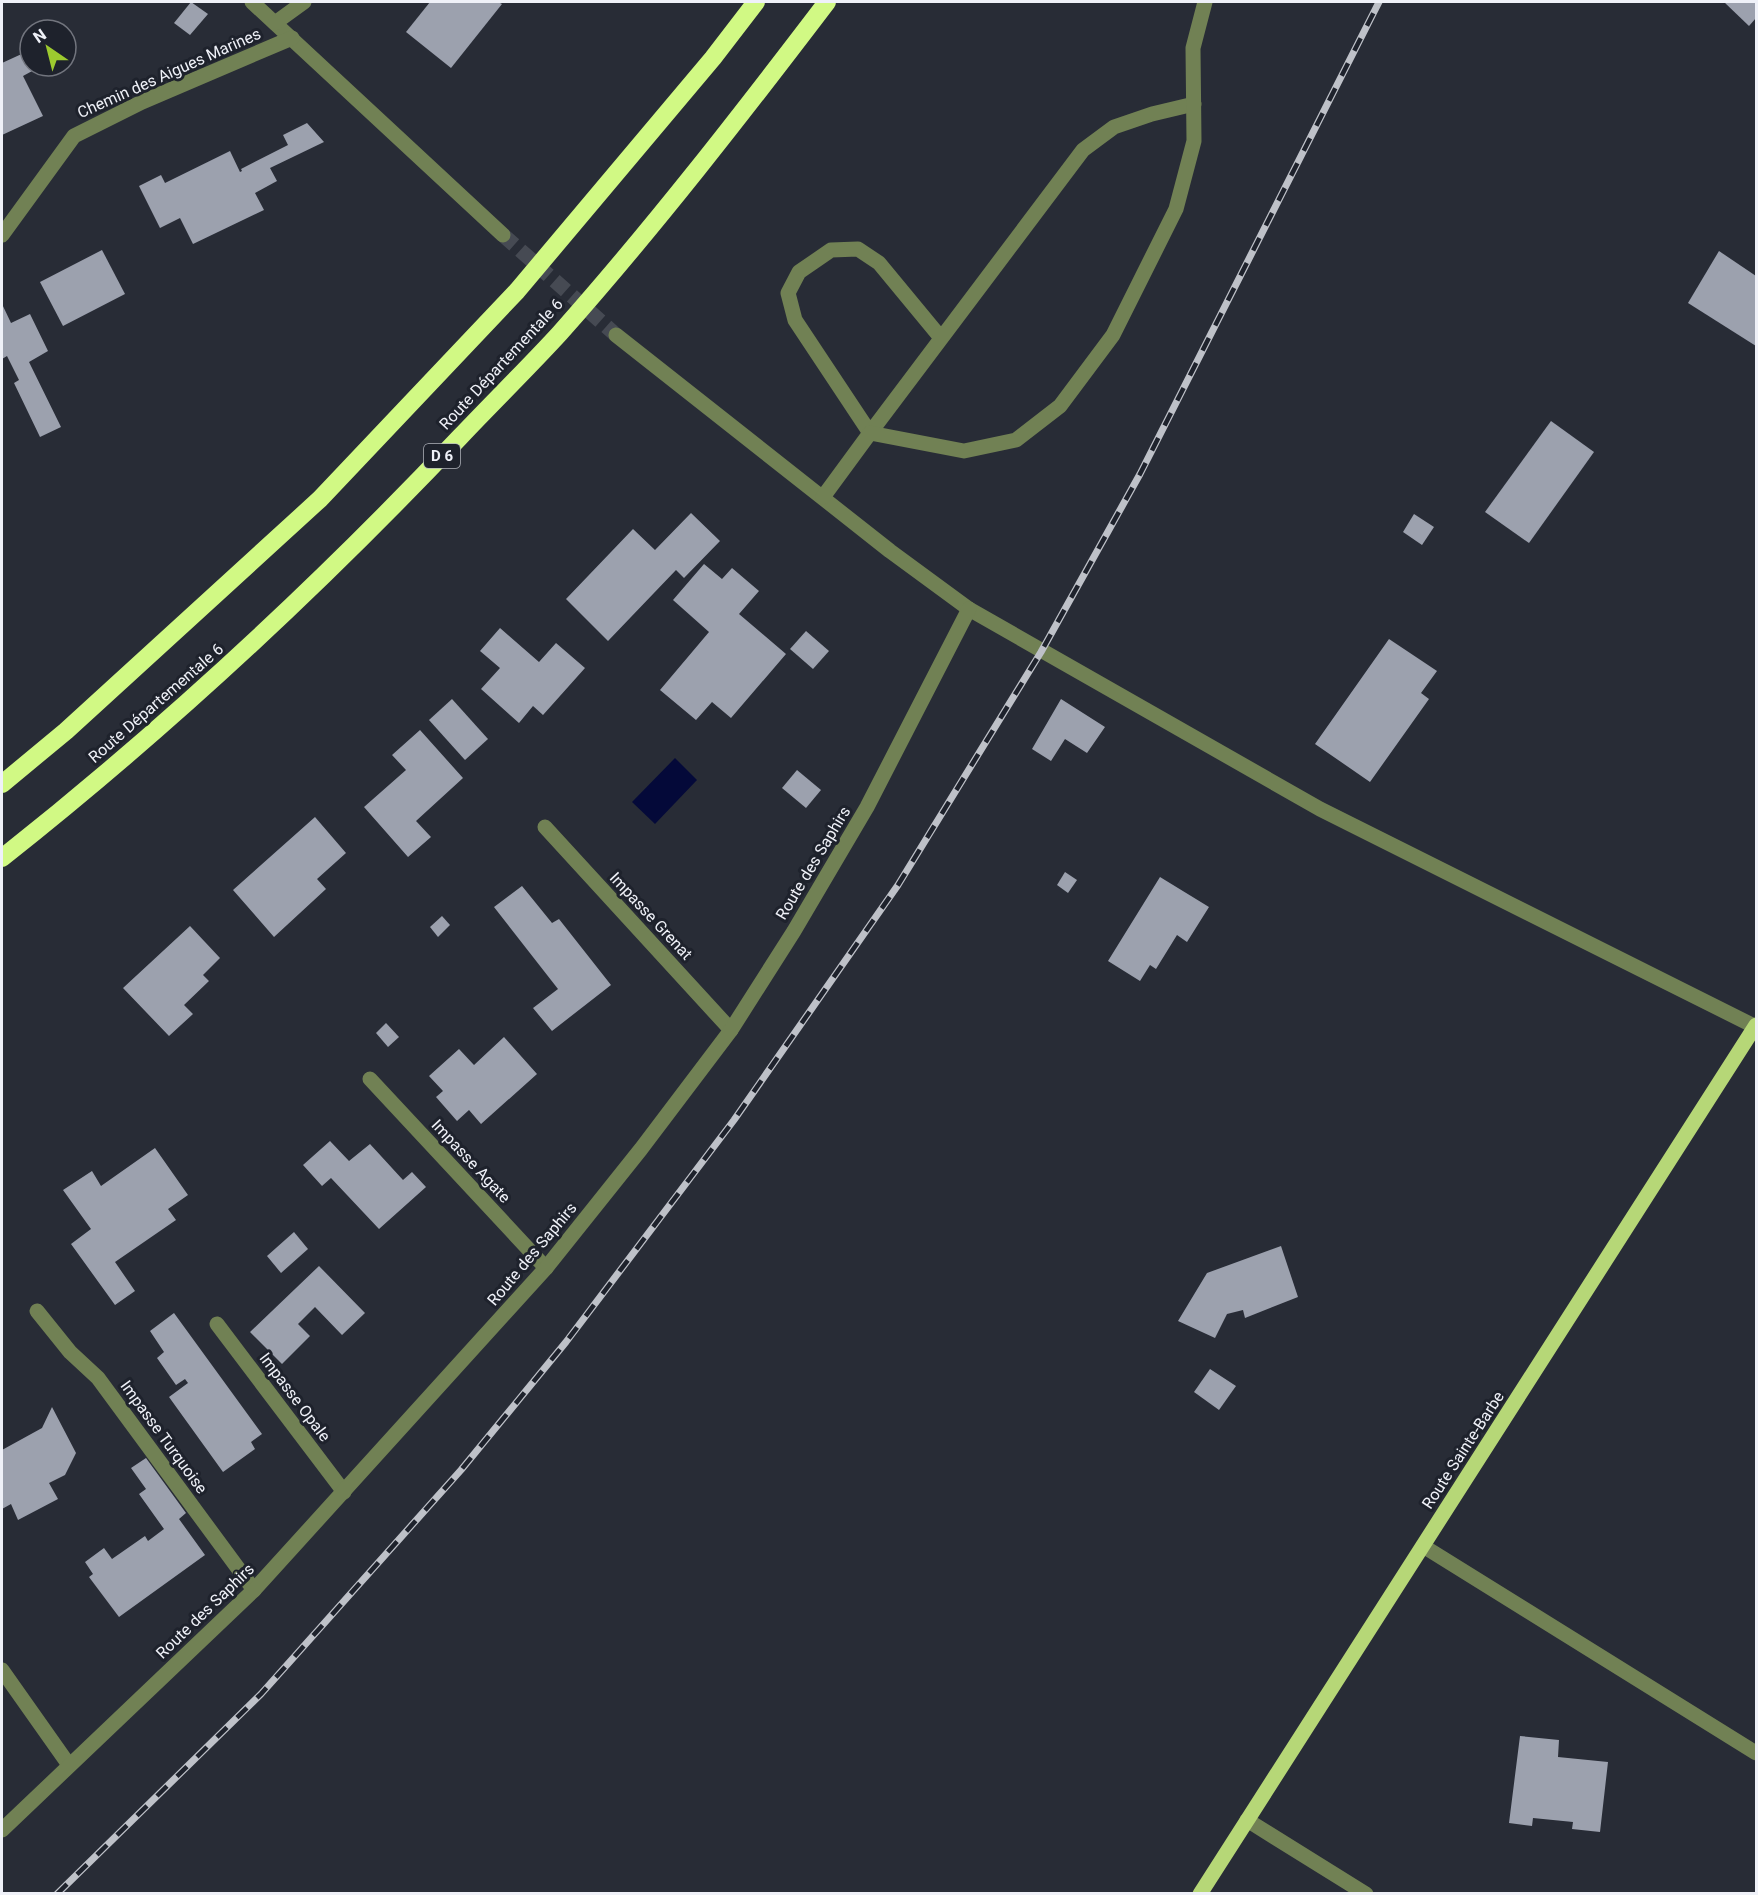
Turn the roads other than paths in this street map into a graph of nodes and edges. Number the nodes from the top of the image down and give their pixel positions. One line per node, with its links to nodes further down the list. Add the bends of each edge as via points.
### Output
1 (252, 2): 6 (street)
2 (304, 2): 6 (street)
3 (756, 2): 16 (highway, via 517,291 320,499 66,731)
4 (826, 2): 18 (highway, Route Départementale 6 / D 6, via 713,152 559,333 386,515 221,674)
5 (1205, 2): 8 (street, via 1193,48)
6 (275, 23): 7 (street)
7 (291, 38): 9 (street, Chemin des Aigues Marines, via 141,102 74,136); 10 (street)
8 (1194, 104): 12 (street, via 1114,127 1083,150); 13 (street, via 1194,141 1176,209 1113,335 1060,406 1016,440 964,451)
9 (2, 235)
10 (503, 235)
11 (616, 335): 14 (street)
12 (941, 338): 13 (street); 13 (street, via 879,262 858,249 831,250 798,272 788,293 795,320)
13 (870, 433): 14 (street)
14 (823, 497): 15 (street)
15 (969, 609): 19 (street, via 1320,809); 20 (street, Route des Saphirs, via 867,807)
16 (2, 784)
17 (545, 827): 20 (street, Impasse Grenat)
18 (2, 858)
19 (1756, 1026): 26 (main road, Route Sainte-Barbe)
20 (731, 1030): 22 (street, Route des Saphirs)
21 (370, 1079): 22 (street, Impasse Agate)
22 (546, 1268): 25 (street, Route des Saphirs)
23 (37, 1311): 27 (street, Impasse Turquoise, via 70,1352 98,1378)
24 (217, 1324): 25 (street, Impasse Opale)
25 (344, 1492): 27 (street, Route des Saphirs)
26 (1423, 1546): 29 (street); 31 (main road, Route Sainte-Barbe)
27 (254, 1590): 30 (street, Route des Saphirs)
28 (2, 1670): 30 (street)
29 (1756, 1754)
30 (69, 1765): 32 (street, Route des Saphirs)
31 (1247, 1820): 33 (main road, Route Sainte-Barbe); 34 (street)
32 (2, 1830)
33 (1200, 1893)
34 (1366, 1893)

